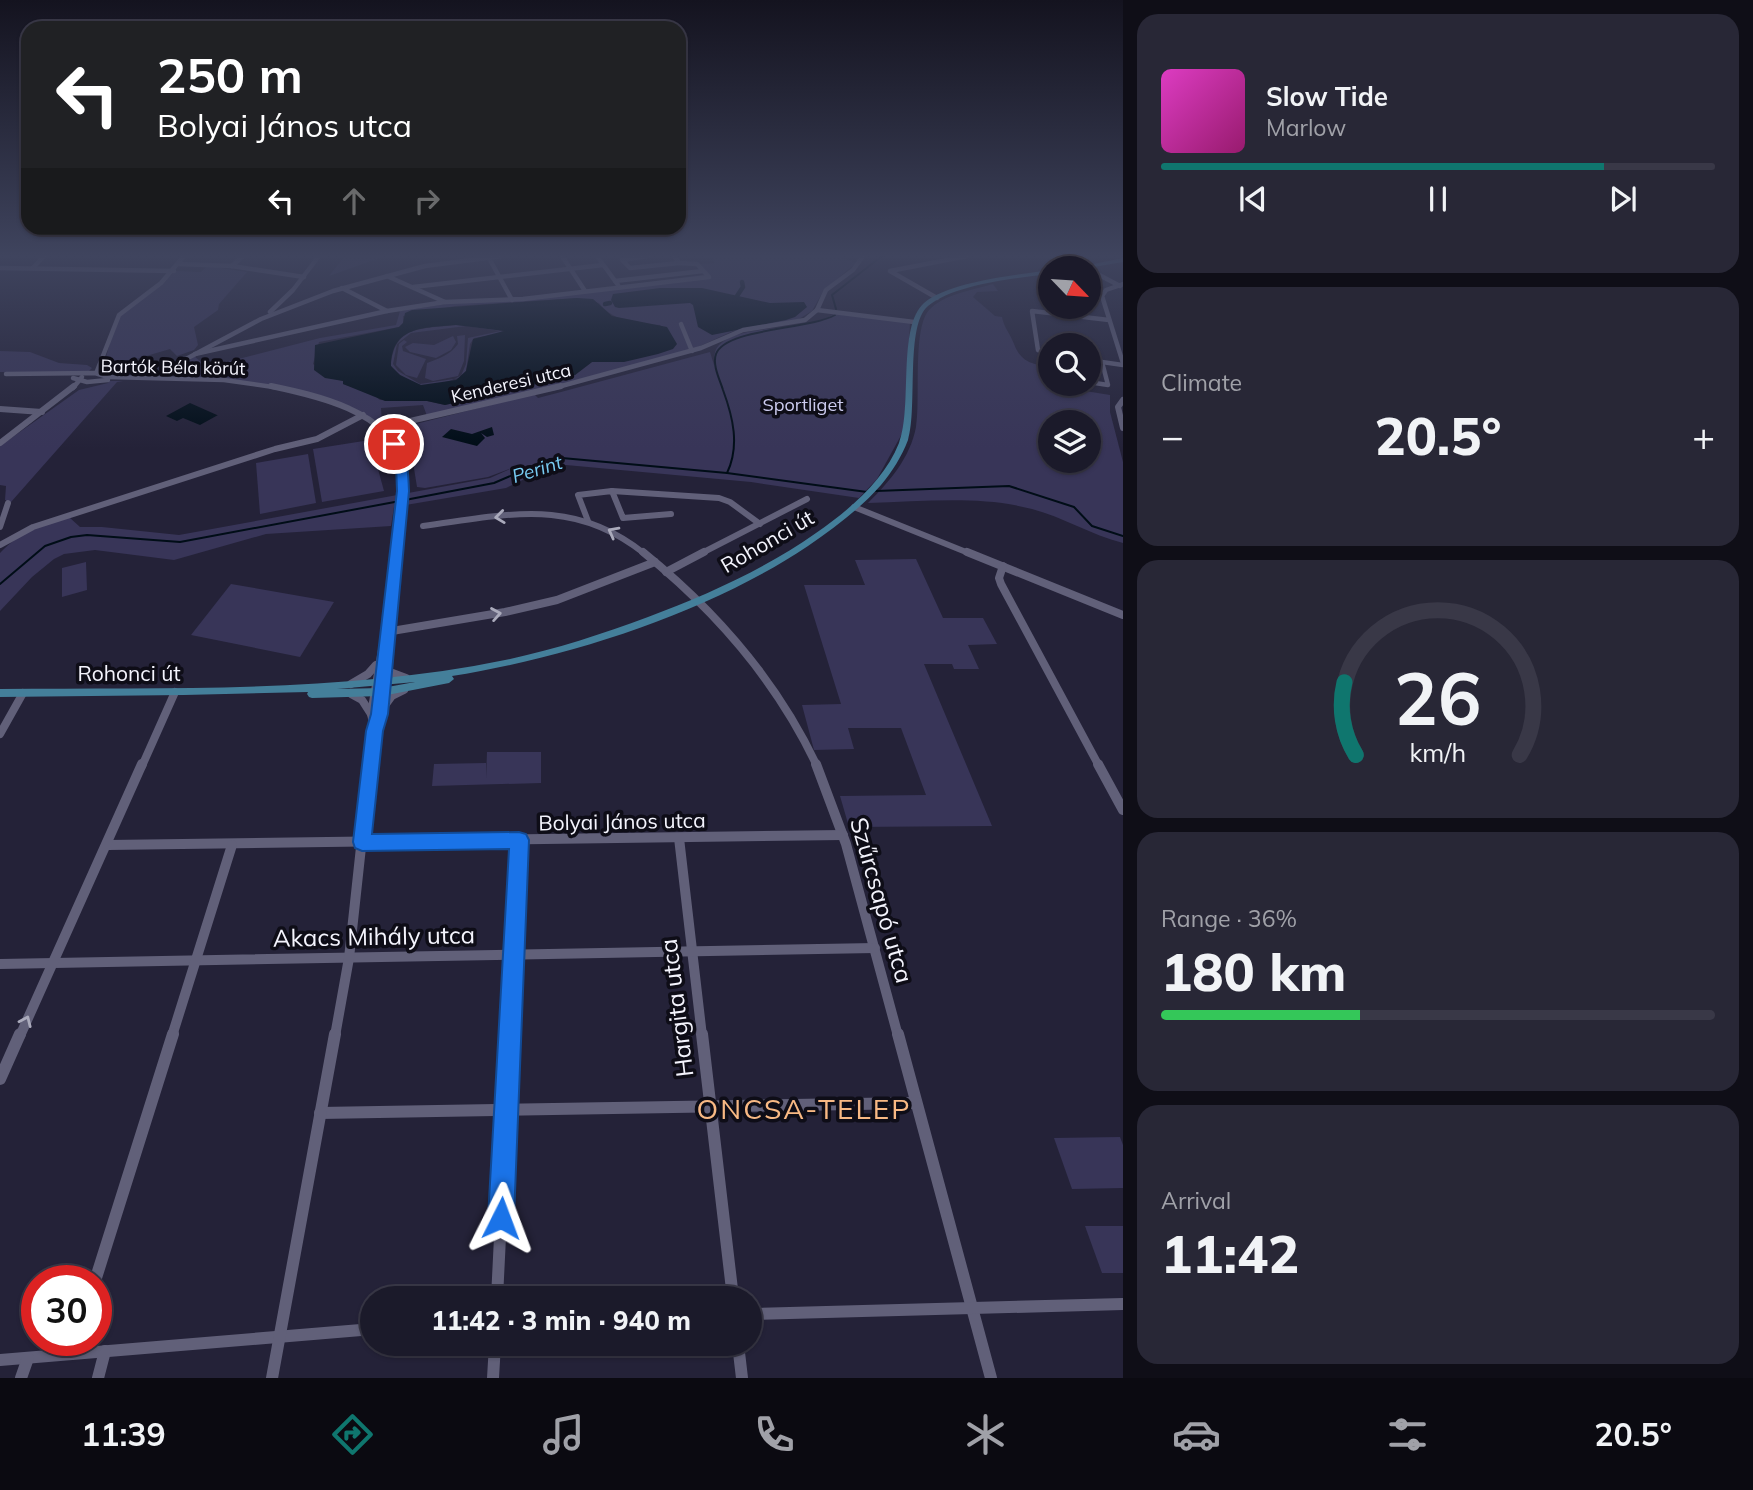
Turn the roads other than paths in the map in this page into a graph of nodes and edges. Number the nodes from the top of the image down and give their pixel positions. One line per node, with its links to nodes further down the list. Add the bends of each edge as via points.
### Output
1 (115, 320): 16 (street)
2 (259, 320): 10 (street)
3 (346, 320): 12 (street)
4 (804, 320): 14 (street, Kenderesi utca, via 743,330)
5 (900, 320): 8 (street)
6 (1033, 320): 13 (street)
7 (1109, 320): 11 (street)
8 (914, 322): 44 (main road, Rohonci út, via 907,430 897,457)
9 (681, 324): 14 (street)
10 (213, 344): 12 (street); 15 (street)
11 (1120, 345): 19 (street)
12 (220, 349): 15 (street)
13 (1038, 350)
14 (692, 351): 38 (street, Kenderesi utca)
15 (195, 354): 18 (street)
16 (101, 358): 22 (street); 23 (street)
17 (1102, 362): 19 (street); 30 (street, via 1108,384)
18 (180, 364): 20 (street); 25 (street)
19 (1123, 364)
20 (175, 370): 26 (street); 27 (street)
21 (3, 374): 22 (street, Bartók Béla körút); 24 (street)
22 (87, 374): 23 (street, Bartók Béla körút); 28 (street)
23 (99, 374): 25 (street, Bartók Béla körút); 29 (street)
24 (42, 376): 28 (street, Bartók Béla körút); 31 (street)
25 (148, 376): 27 (street, Bartók Béla körút)
26 (185, 377): 27 (street, Bartók Béla körút); 32 (street, Bartók Béla körút)
27 (166, 378): 29 (street, Bartók Béla körút); 32 (street, Bartók Béla körút)
28 (82, 380): 29 (street, Bartók Béla körút); 33 (street)
29 (93, 381): 33 (street)
30 (1101, 383)
31 (75, 384)
32 (263, 386): 37 (street, Bartók Béla körút, via 321,397)
33 (66, 394): 36 (street)
34 (1123, 400): 39 (street, via 1118,407)
35 (0, 408): 36 (street)
36 (42, 412): 40 (street)
37 (363, 415): 38 (street, Bartók Béla körút); 50 (street, via 317,439 33,527)
38 (380, 428): 56 (street, Bartók Béla körút, via 400,458 403,491)
39 (1123, 428)
40 (0, 443)
41 (612, 491): 45 (street, via 623,518); 46 (street, via 578,495); 47 (street, via 719,498)
42 (807, 499): 47 (street)
43 (8, 503): 49 (street)
44 (857, 504): 52 (street); 54 (main road, Rohonci út, via 794,551)
45 (671, 514)
46 (588, 521): 48 (street, Szűrcsapó utca, one-way to 48, via 565,514 533,513); 51 (street, Szűrcsapó utca, one-way to 46, via 620,535)
47 (760, 524): 53 (street)
48 (423, 526)
49 (0, 527)
50 (0, 545)
51 (655, 562): 53 (street, Szűrcsapó utca); 56 (street, one-way to 51, via 570,597)
52 (1003, 566): 55 (street); 70 (street, via 1001,584)
53 (666, 572): 54 (street, Szűrcsapó utca)
54 (697, 600): 58 (main road, Rohonci út, via 610,634); 71 (street, Szűrcsapó utca, via 747,649 787,705 817,762)
55 (1123, 615)
56 (386, 632): 57 (street, Bartók Béla körút)
57 (382, 661): 59 (street, via 400,677); 60 (street, via 360,680); 61 (street, Bartók Béla körút)
58 (501, 664): 59 (main road, Rohonci út); 62 (main road, Rohonci út)
59 (445, 674): 61 (main road, Rohonci út)
60 (335, 687): 61 (main road, Rohonci út); 63 (main road, Rohonci út)
61 (379, 688): 62 (main road, Rohonci út); 67 (main road, Rohonci út); 68 (street, Bartók Béla körút)
62 (407, 689): 68 (street, via 392,696)
63 (259, 691): 64 (main road, Rohonci út); 67 (main road, Rohonci út)
64 (175, 692): 66 (main road, Rohonci út); 75 (street)
65 (0, 693): 66 (main road, Rohonci út)
66 (23, 693): 69 (street)
67 (351, 694): 68 (street)
68 (375, 714): 74 (street, Bartók Béla körút)
69 (0, 734)
70 (1123, 810)
71 (843, 835): 72 (street, Bolyai János utca); 77 (street, Szűrcsapó utca)
72 (679, 838): 73 (street, Bolyai János utca); 78 (street, Hargita utca)
73 (519, 840): 74 (street, Bolyai János utca); 79 (street)
74 (362, 842): 76 (street, Bolyai János utca); 80 (street, Bartók Béla körút)
75 (108, 845): 76 (street, Bolyai János utca); 82 (street)
76 (232, 845): 81 (street)
77 (875, 948): 78 (street, Akacs Mihály utca); 85 (street, Szűrcsapó utca)
78 (692, 951): 79 (street, Akacs Mihály utca); 86 (street, Hargita utca)
79 (514, 954): 80 (street, Akacs Mihály utca); 87 (street)
80 (349, 958): 81 (street, Akacs Mihály utca); 88 (street, Bartók Béla körút)
81 (196, 961): 82 (street, Akacs Mihály utca); 89 (street)
82 (53, 963): 83 (street, Akacs Mihály utca); 84 (street, one-way to 82)
83 (0, 964)
84 (0, 1079)
85 (916, 1104): 86 (street); 93 (street, Szűrcsapó utca)
86 (710, 1107): 87 (street); 91 (street, Hargita utca)
87 (506, 1110): 88 (street); 90 (street)
88 (320, 1113): 96 (street, Bartók Béla körút)
89 (100, 1265)
90 (498, 1286)
91 (732, 1286)
92 (1123, 1304): 93 (street)
93 (972, 1308): 94 (street); 109 (street, Szűrcsapó utca)
94 (762, 1314)
95 (360, 1330): 96 (street)
96 (280, 1335): 97 (street); 106 (street, Bartók Béla körút)
97 (112, 1351)
98 (36, 1356): 102 (street)
99 (104, 1356): 105 (street)
100 (494, 1356): 107 (street)
101 (739, 1356): 108 (street)
102 (28, 1358): 103 (street); 104 (street)
103 (0, 1360)
104 (21, 1378)
105 (98, 1378)
106 (272, 1378)
107 (493, 1378)
108 (742, 1378)
109 (991, 1378)

